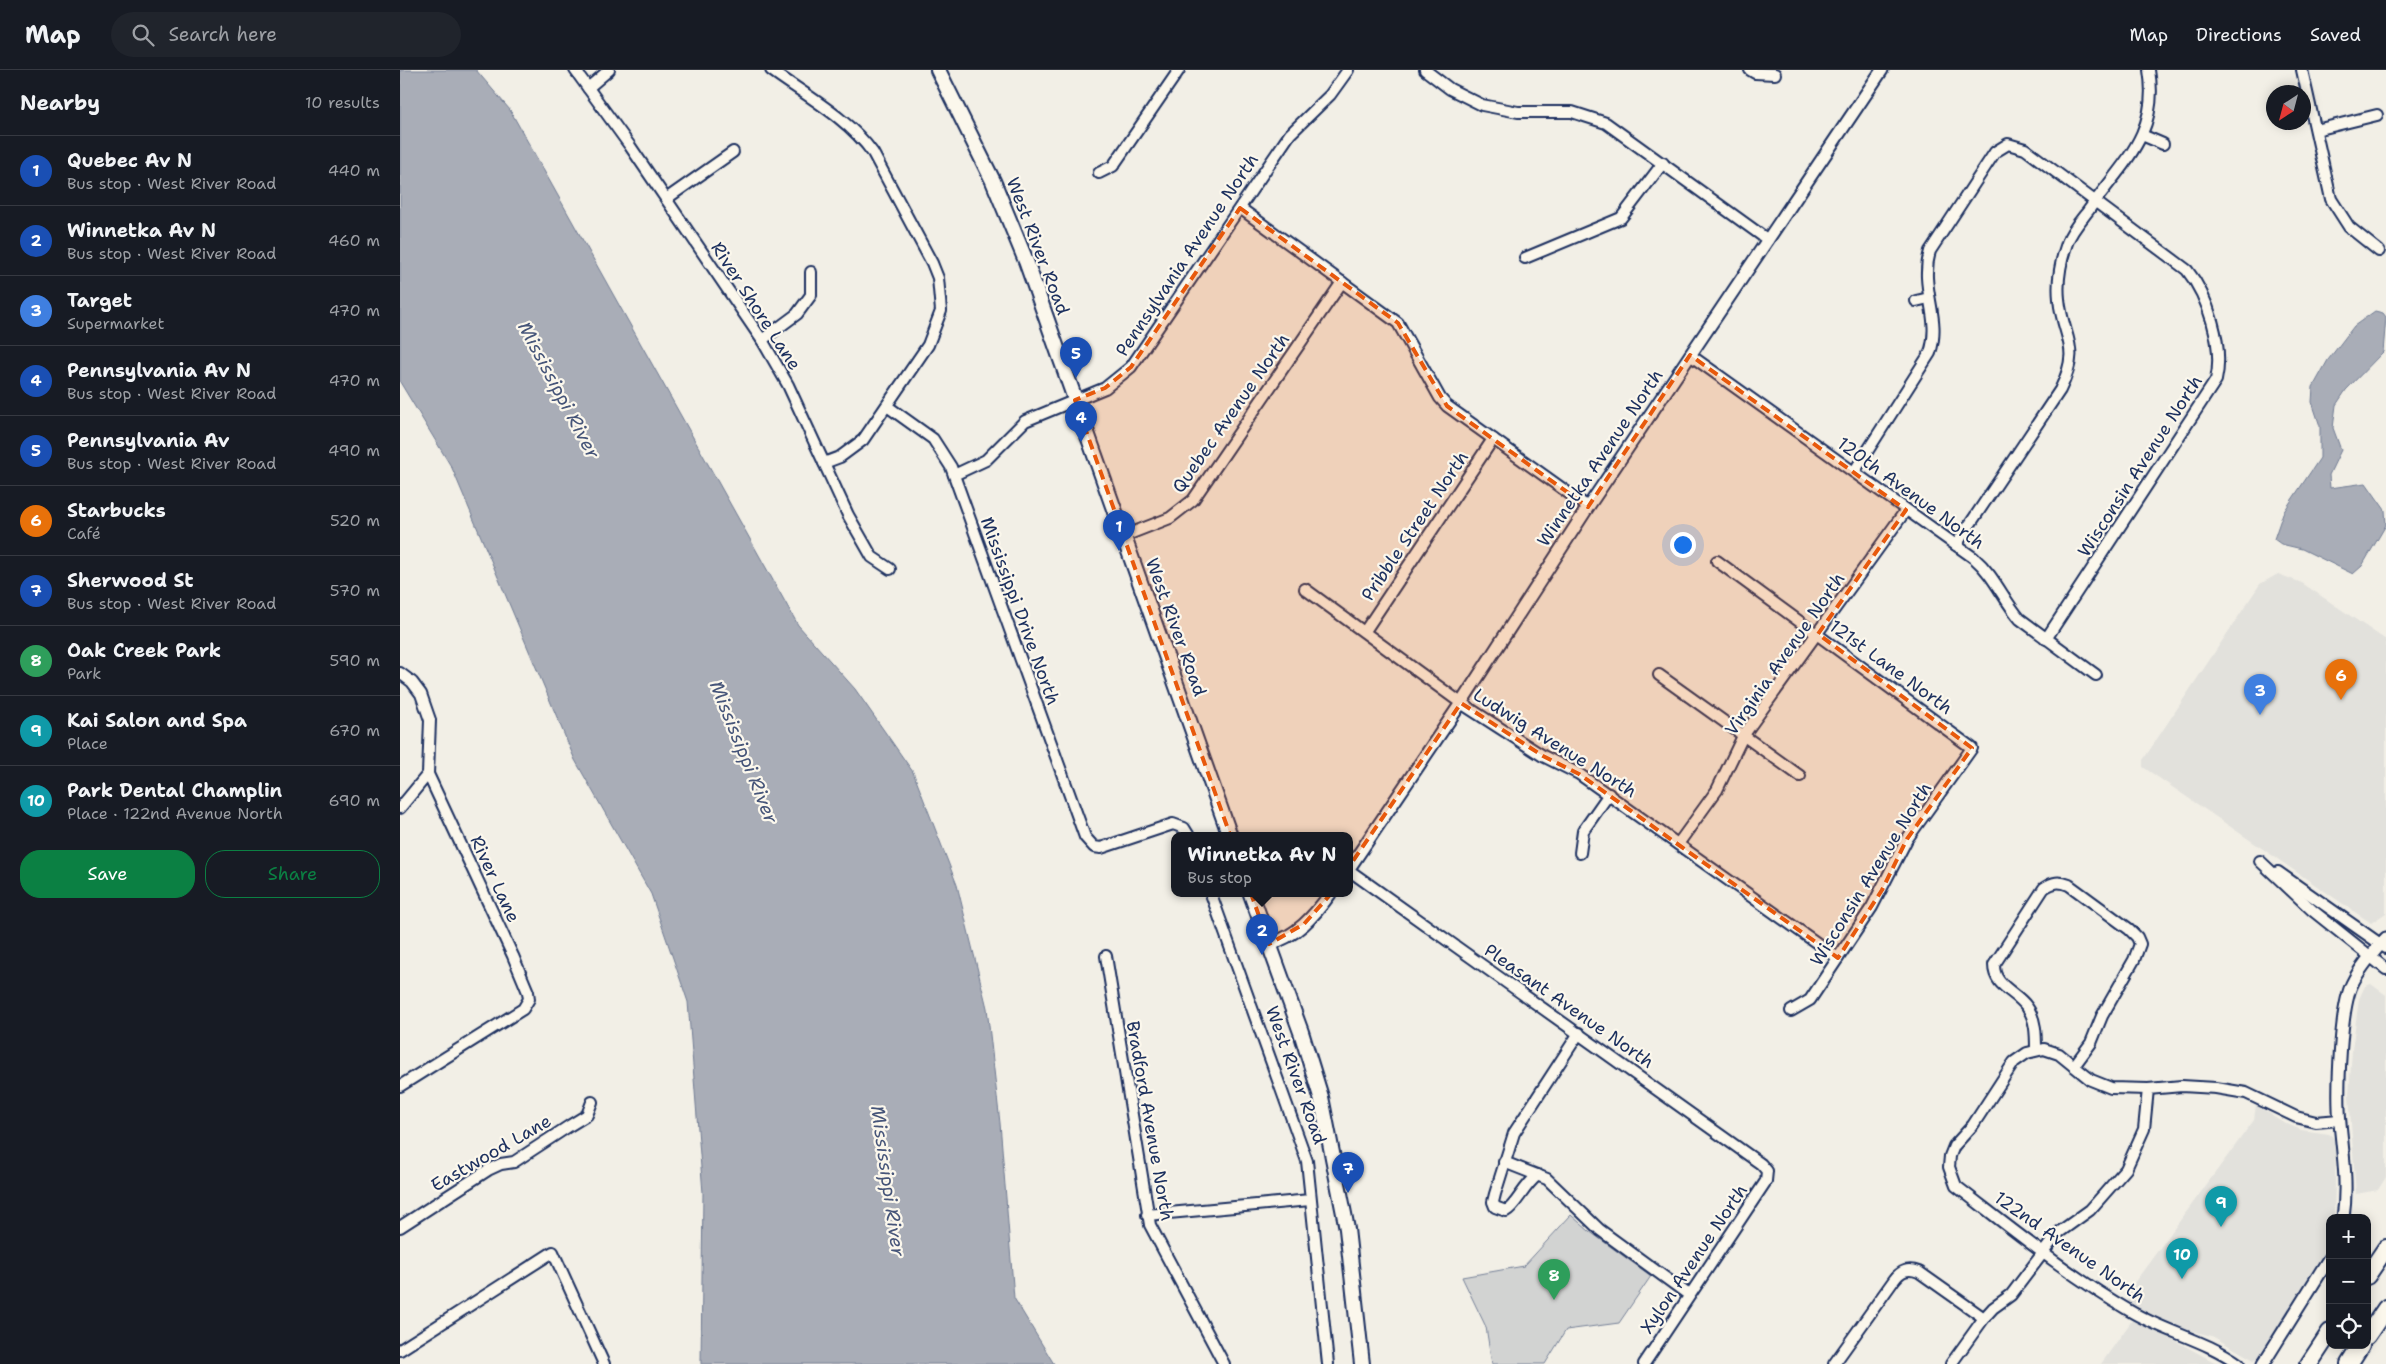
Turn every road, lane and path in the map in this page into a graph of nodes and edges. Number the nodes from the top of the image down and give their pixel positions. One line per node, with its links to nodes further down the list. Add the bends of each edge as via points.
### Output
1 (575, 70): 13 (street, River Shore Lane)
2 (608, 70): 13 (street)
3 (771, 70): 34 (street, via 863,139 938,278 941,311 937,326)
4 (938, 70): 33 (main road, West River Road, via 1007,212)
5 (1180, 70): 20 (street, via 1113,166)
6 (1348, 70): 23 (street, Pennsylvania Avenue North, via 1330,95 1290,134)
7 (1424, 70): 19 (street, via 1450,89 1482,105 1518,112 1554,111 1589,116 1621,132)
8 (1750, 70): 12 (street)
9 (1882, 70): 24 (street, Winnetka Avenue North)
10 (2149, 70): 16 (street, via 2151,109)
11 (2302, 70): 15 (street)
12 (1775, 74)
13 (588, 88): 21 (street, River Shore Lane)
14 (2378, 115): 15 (street)
15 (2316, 130): 25 (street, via 2332,199 2349,227)
16 (2142, 135): 17 (street); 22 (street)
17 (2163, 144)
18 (733, 152): 21 (street)
19 (1663, 163): 24 (street); 26 (street, via 1621,218)
20 (1099, 173)
21 (666, 199): 31 (street, River Shore Lane)
22 (2095, 201): 29 (street, Wisconsin Avenue North, via 2025,149 2008,144 2000,147 1930,252 1925,274); 42 (street, via 2068,240 2062,259 2059,298 2071,346 2067,376); 48 (street, Wisconsin Avenue North, via 2175,260 2196,280 2215,333 2219,365 2216,380 2208,393)
23 (1240, 208): 28 (street); 33 (street, Pennsylvania Avenue North, via 1131,367 1105,388)
24 (1768, 240): 32 (street, Winnetka Avenue North)
25 (2379, 251)
26 (1525, 258)
27 (810, 272): 31 (street, via 811,295 797,314)
28 (1342, 282): 35 (street, via 1398,323 1440,398); 41 (street, Quebec Avenue North, via 1193,500 1170,518)
29 (1929, 298): 30 (street); 37 (street, via 1935,323 1935,339 1930,353)
30 (1916, 301)
31 (762, 340): 36 (street, River Shore Lane, via 788,385)
32 (1690, 355): 37 (street, 120th Avenue North); 39 (street, Winnetka Avenue North)
33 (1075, 400): 38 (street, Pennsylvania Avenue North, via 1025,421 986,460); 41 (main road, West River Road)
34 (887, 406): 36 (street, via 863,440); 38 (street, Mississippi Drive North, via 933,439)
35 (1493, 439): 39 (street); 46 (street, Pribble Street North)
36 (824, 464): 44 (street, River Shore Lane, via 872,556)
37 (1854, 472): 40 (street, 120th Avenue North)
38 (954, 475): 59 (street, Mississippi Drive North, via 1088,842 1101,848 1173,824)
39 (1588, 507): 52 (street, Winnetka Avenue North)
40 (1906, 510): 42 (street, 120th Avenue North); 47 (street, Virginia Avenue North)
41 (1124, 536): 60 (main road, West River Road)
42 (1956, 546): 48 (street, 120th Avenue North, via 1981,564 2015,613)
43 (1716, 561): 47 (street, 121st Lane North)
44 (890, 570)
45 (1305, 589): 46 (street, Ludwig Avenue North)
46 (1364, 631): 52 (street, Ludwig Avenue North)
47 (1818, 634): 53 (street, Virginia Avenue North); 54 (street, 121st Lane North)
48 (2046, 639): 51 (street, 120th Avenue North)
49 (400, 673): 55 (street, via 418,689 428,711)
50 (1659, 675): 53 (street)
51 (2096, 675)
52 (1462, 703): 57 (street, Ludwig Avenue North); 63 (street, Winnetka Avenue North)
53 (1744, 736): 56 (street); 61 (street, Virginia Avenue North, via 1717,790)
54 (1972, 748): 71 (street, Wisconsin Avenue North, via 1907,839 1882,890)
55 (428, 774): 58 (street); 78 (street, River Lane, via 513,956 529,999 522,1009)
56 (1800, 776)
57 (1608, 794): 61 (street, Ludwig Avenue North); 62 (street, via 1583,831)
58 (400, 808)
59 (1187, 832)
60 (1229, 832)
61 (1678, 844): 71 (street, Ludwig Avenue North)
62 (1580, 853)
63 (1353, 865)
64 (1353, 871): 75 (street, Pleasant Avenue North)
65 (1212, 897): 85 (street, West River Road, via 1298,1131 1310,1176)
66 (1252, 897): 68 (main road, West River Road)
67 (1327, 897): 68 (street, via 1299,929)
68 (1268, 944): 98 (main road, West River Road, via 1301,1032 1330,1136 1353,1270)
69 (2384, 944): 72 (street); 72 (street, via 2260,861)
70 (1106, 956): 87 (street, Bradford Avenue North)
71 (1838, 958): 74 (street, Wisconsin Avenue North, via 1810,1000)
72 (2370, 958): 73 (street); 81 (street, via 2352,984 2345,1005)
73 (2386, 969)
74 (1791, 1011)
75 (1579, 1033): 82 (street, via 1514,1132); 83 (street, Pleasant Avenue North)
76 (2036, 1050): 77 (street, via 2059,1054); 77 (street, via 2036,1030 2028,1008 1997,980 1994,965 2044,888 2061,882 2129,929 2140,944 2091,1044); 90 (street, 122nd Avenue North, via 2014,1062 1973,1125 1954,1146 1949,1168 1956,1186)
77 (2074, 1066): 79 (street, via 2091,1080 2111,1088)
78 (401, 1084)
79 (2148, 1089): 81 (street, via 2216,1088 2246,1093 2296,1117 2316,1122); 90 (street, via 2144,1129 2126,1169 2090,1210 2058,1233)
80 (592, 1102): 88 (street, Eastwood Lane, via 587,1115 575,1123 514,1162 488,1170)
81 (2339, 1120): 86 (street, via 2345,1173)
82 (1504, 1162): 84 (street); 84 (street, via 1493,1202 1500,1210 1512,1208 1526,1184)
83 (1767, 1171): 93 (street, Xylon Avenue North, via 1766,1181)
84 (1538, 1174): 93 (street, via 1600,1230)
85 (1310, 1200): 87 (street); 103 (street, West River Road)
86 (2343, 1214)
87 (1147, 1215): 102 (street, Bradford Avenue North)
88 (400, 1227)
89 (2386, 1248): 92 (highway)
90 (2043, 1252): 95 (street, via 2010,1295); 109 (street, 122nd Avenue North, via 2129,1311 2215,1348)
91 (2329, 1259): 110 (street)
92 (2371, 1270)
93 (1690, 1295): 106 (street, Xylon Avenue North)
94 (2386, 1308): 96 (highway)
95 (1984, 1318): 107 (street, via 1919,1272 1908,1269 1894,1280); 108 (street)
96 (2371, 1330)
97 (2326, 1338): 111 (highway)
98 (1359, 1346): 104 (main road, West River Road); 105 (main road, West River Road)
99 (2358, 1349): 112 (highway)
100 (400, 1350): 101 (street, via 553,1252)
101 (604, 1364)
102 (1224, 1364)
103 (1328, 1364)
104 (1353, 1364)
105 (1362, 1364)
106 (1644, 1364)
107 (1834, 1364)
108 (1951, 1364)
109 (2239, 1364)
110 (2263, 1364)
111 (2309, 1364)
112 (2349, 1364)

